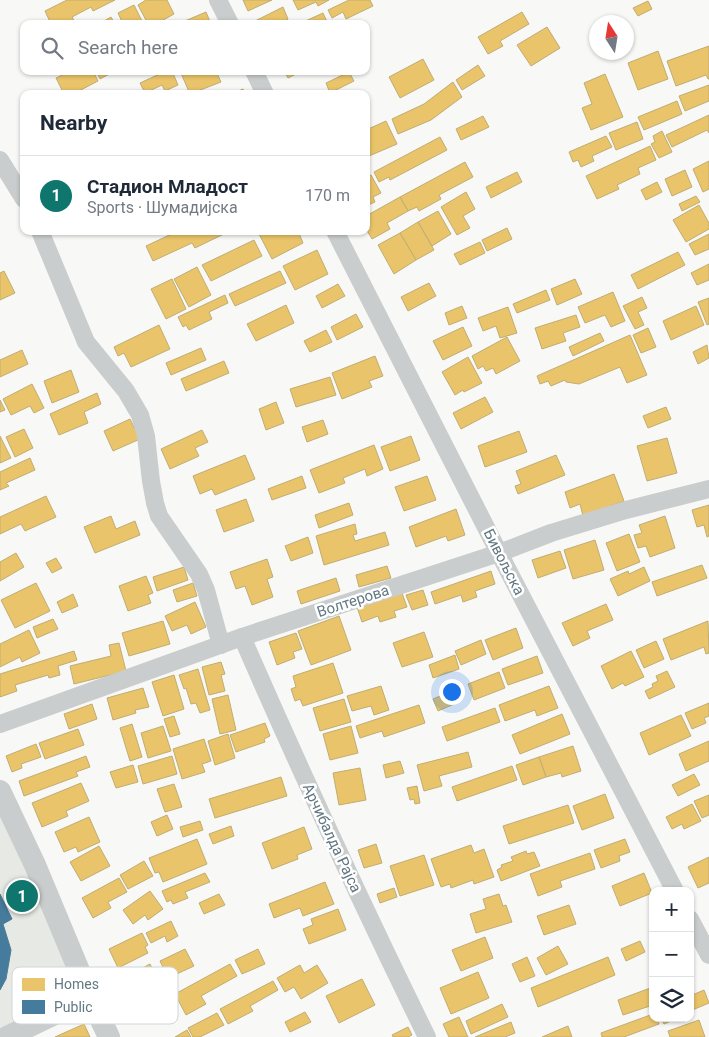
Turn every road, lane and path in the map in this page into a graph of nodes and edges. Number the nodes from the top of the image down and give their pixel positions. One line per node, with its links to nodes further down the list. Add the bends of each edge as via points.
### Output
1 (218, 0): 2 (street)
2 (228, 20)
3 (256, 75): 4 (street)
4 (263, 90)
5 (0, 160): 6 (street)
6 (20, 192)
7 (42, 235): 12 (street, via 86,342 126,391 140,415 159,516 199,574)
8 (337, 235): 10 (street, Бивољска)
9 (709, 489): 10 (street, Волтерова, via 626,510)
10 (499, 553): 11 (street, Волтерова); 15 (street, Бивољска)
11 (242, 637): 12 (street, Волтерова); 23 (street, Арчибалда Рајса, via 306,784)
12 (221, 645): 13 (street, Волтерова)
13 (0, 724)
14 (0, 791): 18 (street)
15 (673, 887)
16 (694, 927): 17 (street)
17 (709, 955)
18 (78, 967)
19 (34, 1024): 21 (street)
20 (103, 1024): 22 (street)
21 (7, 1037)
22 (109, 1037)
23 (427, 1037)

